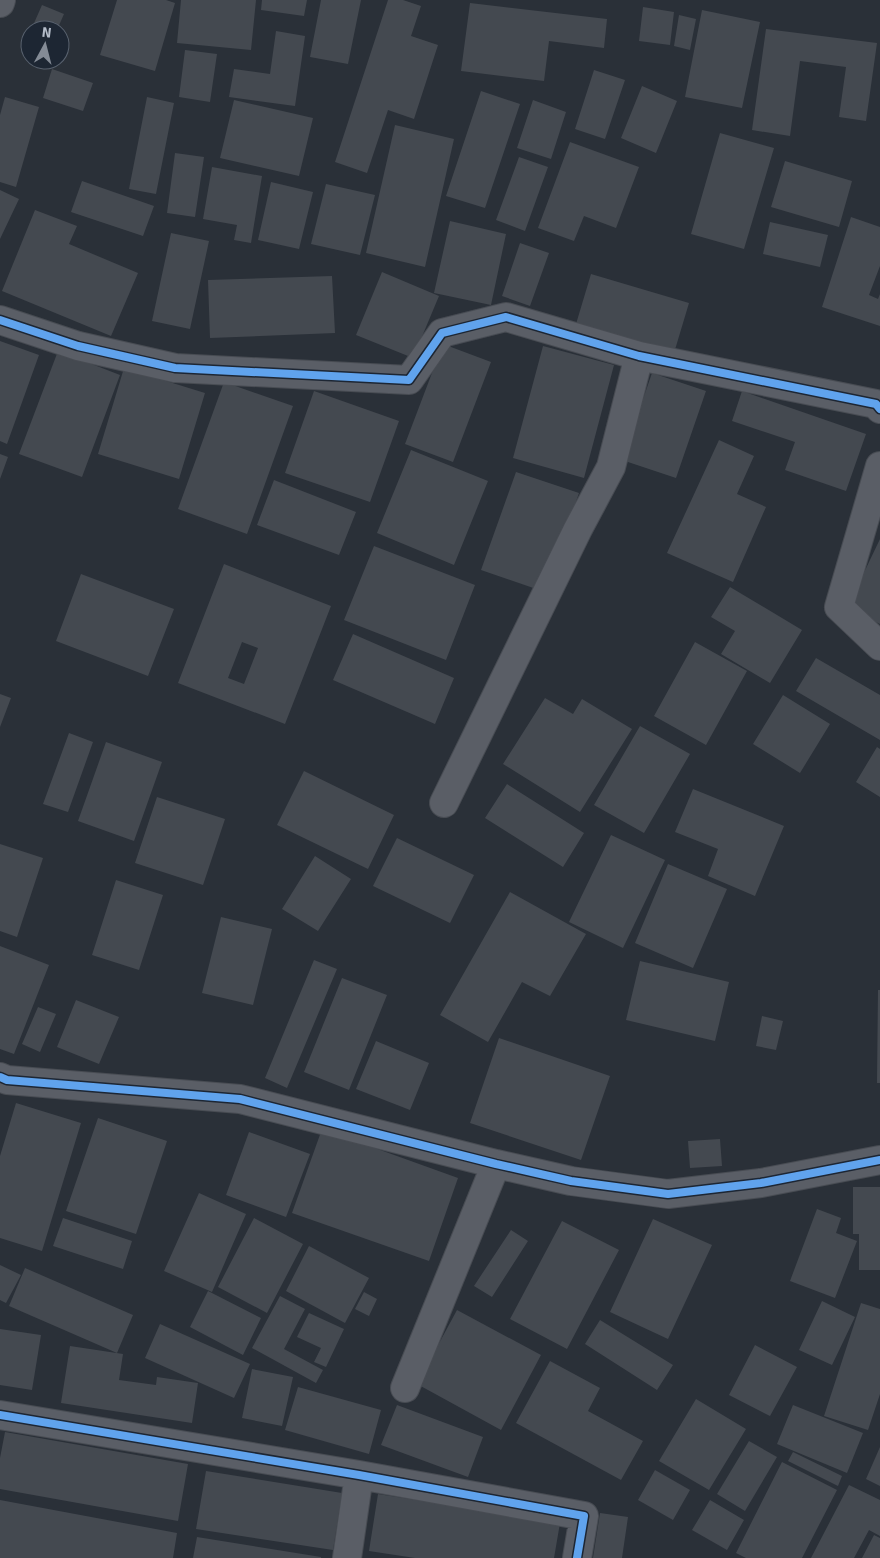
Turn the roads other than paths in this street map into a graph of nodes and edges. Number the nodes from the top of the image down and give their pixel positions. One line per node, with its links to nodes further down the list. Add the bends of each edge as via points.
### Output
1 (0, 320): 2 (street, via 78,346 174,368 409,380 442,333 506,317)
2 (639, 356): 3 (street, via 876,404); 6 (street, via 611,467)
3 (880, 409)
4 (880, 466): 5 (street, via 839,608)
5 (880, 646)
6 (444, 803)
7 (0, 1077): 9 (street, via 240,1099)
8 (880, 1160): 9 (street, via 761,1182 668,1194 571,1180)
9 (496, 1164): 10 (street)
10 (405, 1388)
11 (0, 1415): 12 (street)
12 (359, 1475): 13 (street); 14 (street, via 584,1516)
13 (347, 1558)
14 (577, 1558)

